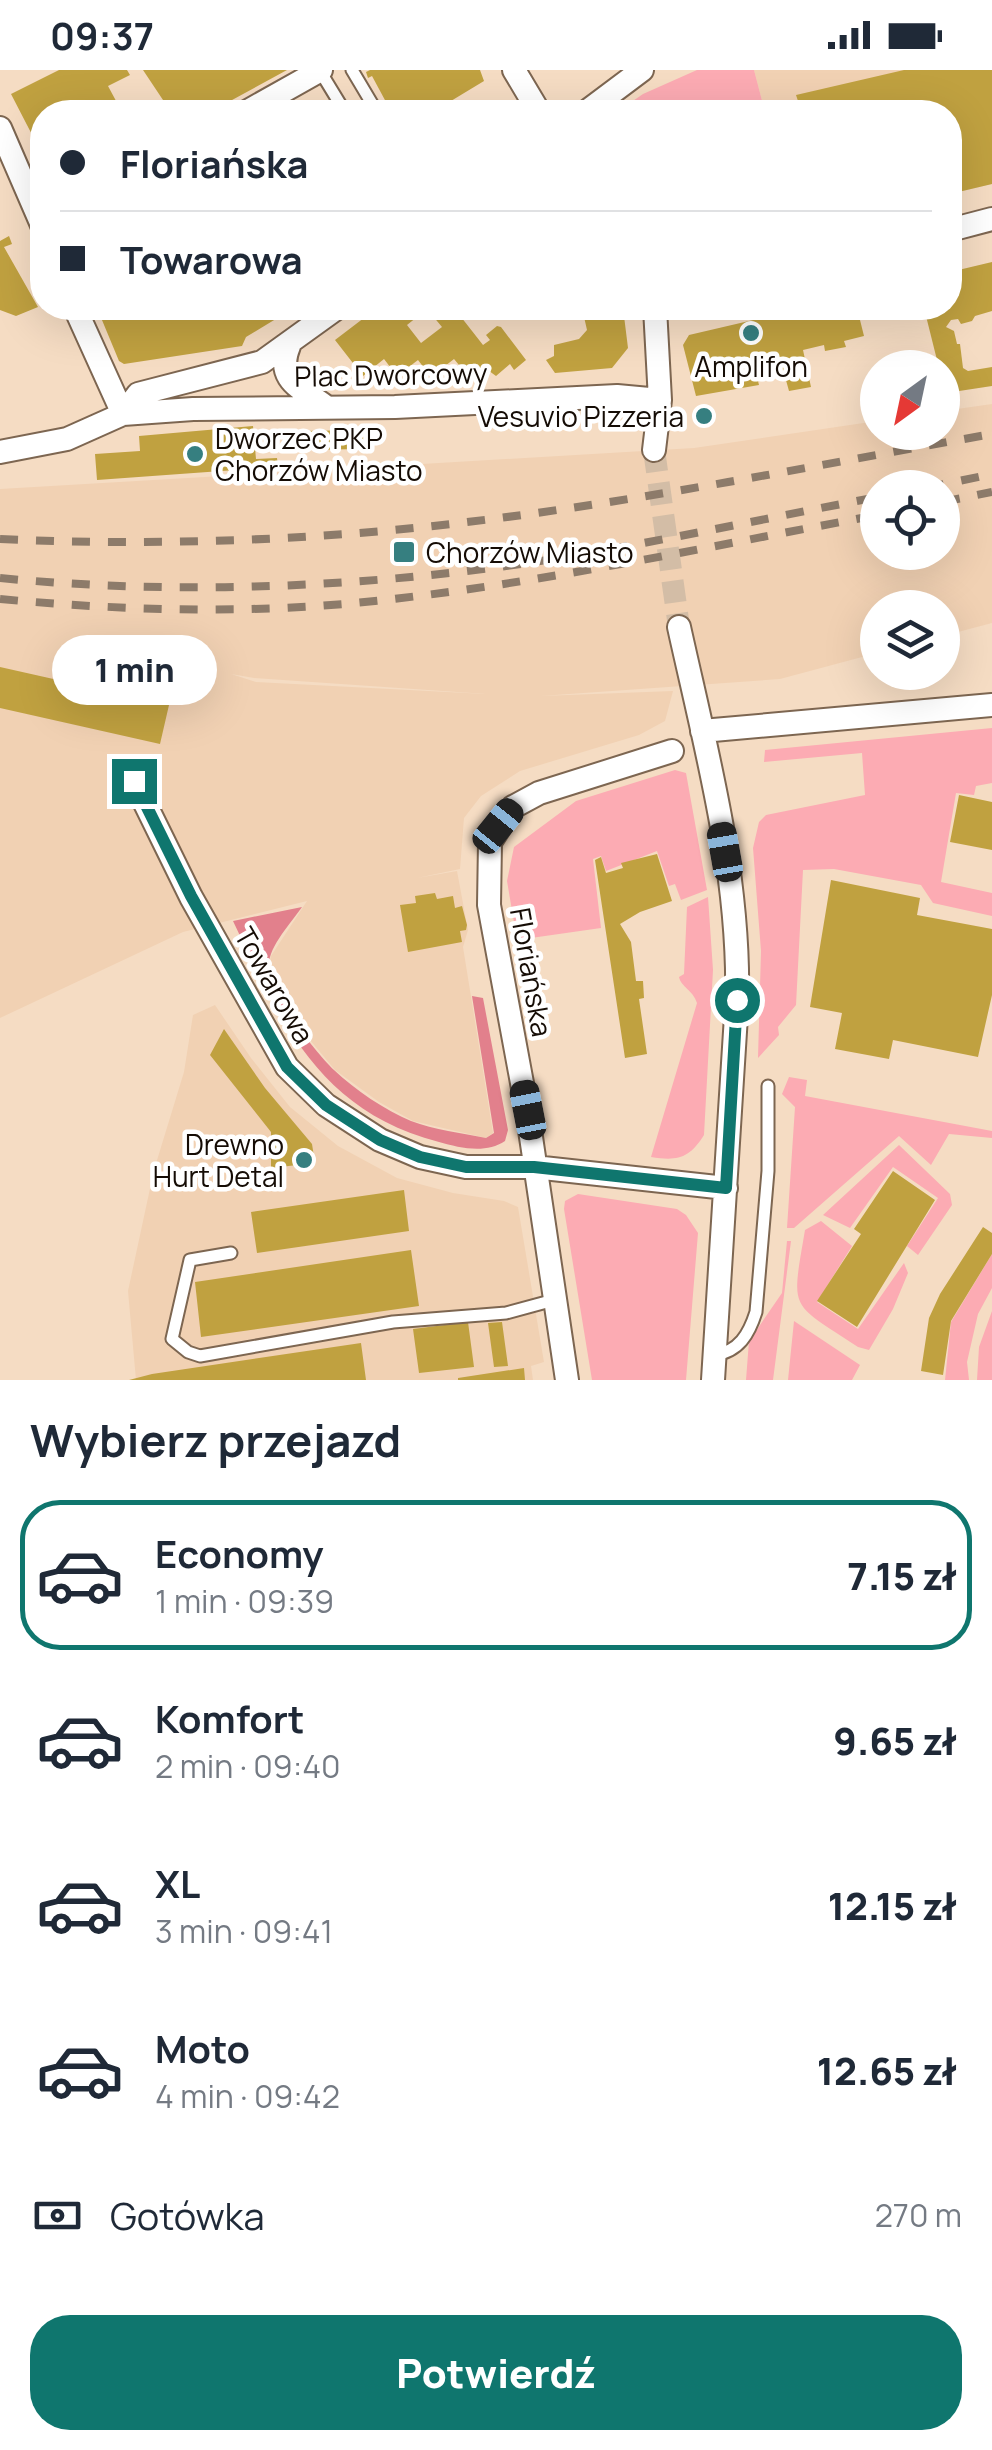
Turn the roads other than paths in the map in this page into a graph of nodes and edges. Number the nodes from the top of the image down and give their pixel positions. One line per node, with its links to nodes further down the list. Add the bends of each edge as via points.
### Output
1 (321, 70): 5 (street); 6 (lane)
2 (352, 70): 7 (lane)
3 (514, 70): 8 (street)
4 (642, 70): 9 (street)
5 (267, 100)
6 (337, 100)
7 (370, 100)
8 (532, 100)
9 (602, 100)
10 (0, 128): 11 (street)
11 (30, 197)
12 (992, 220): 13 (street)
13 (962, 227)
14 (80, 320): 20 (street)
15 (322, 320): 17 (street)
16 (658, 320): 18 (street)
17 (289, 346): 19 (street, via 284,370); 20 (street, via 262,362 138,394)
18 (660, 400): 19 (street, Plac Dworcowy); 21 (street)
19 (325, 406): 20 (street, Plac Dworcowy)
20 (123, 414): 22 (street, via 68,439)
21 (654, 450)
22 (0, 452)
23 (679, 627): 25 (street)
24 (992, 705): 25 (street)
25 (702, 731): 30 (street, via 736,940)
26 (672, 751): 29 (street, Floriańska, via 538,793 513,808 490,842 489,905)
27 (134, 781): 29 (street, Towarowa, via 287,1067 326,1105 420,1157 466,1167)
28 (768, 1086): 33 (lane, via 756,1312 734,1349)
29 (534, 1167): 30 (street, Towarowa); 32 (street, Floriańska)
30 (726, 1188): 33 (street)
31 (231, 1253): 32 (lane, via 190,1260 172,1338 188,1352 200,1356)
32 (554, 1300): 34 (street, Floriańska)
33 (714, 1354): 35 (street)
34 (567, 1380)
35 (713, 1380)

